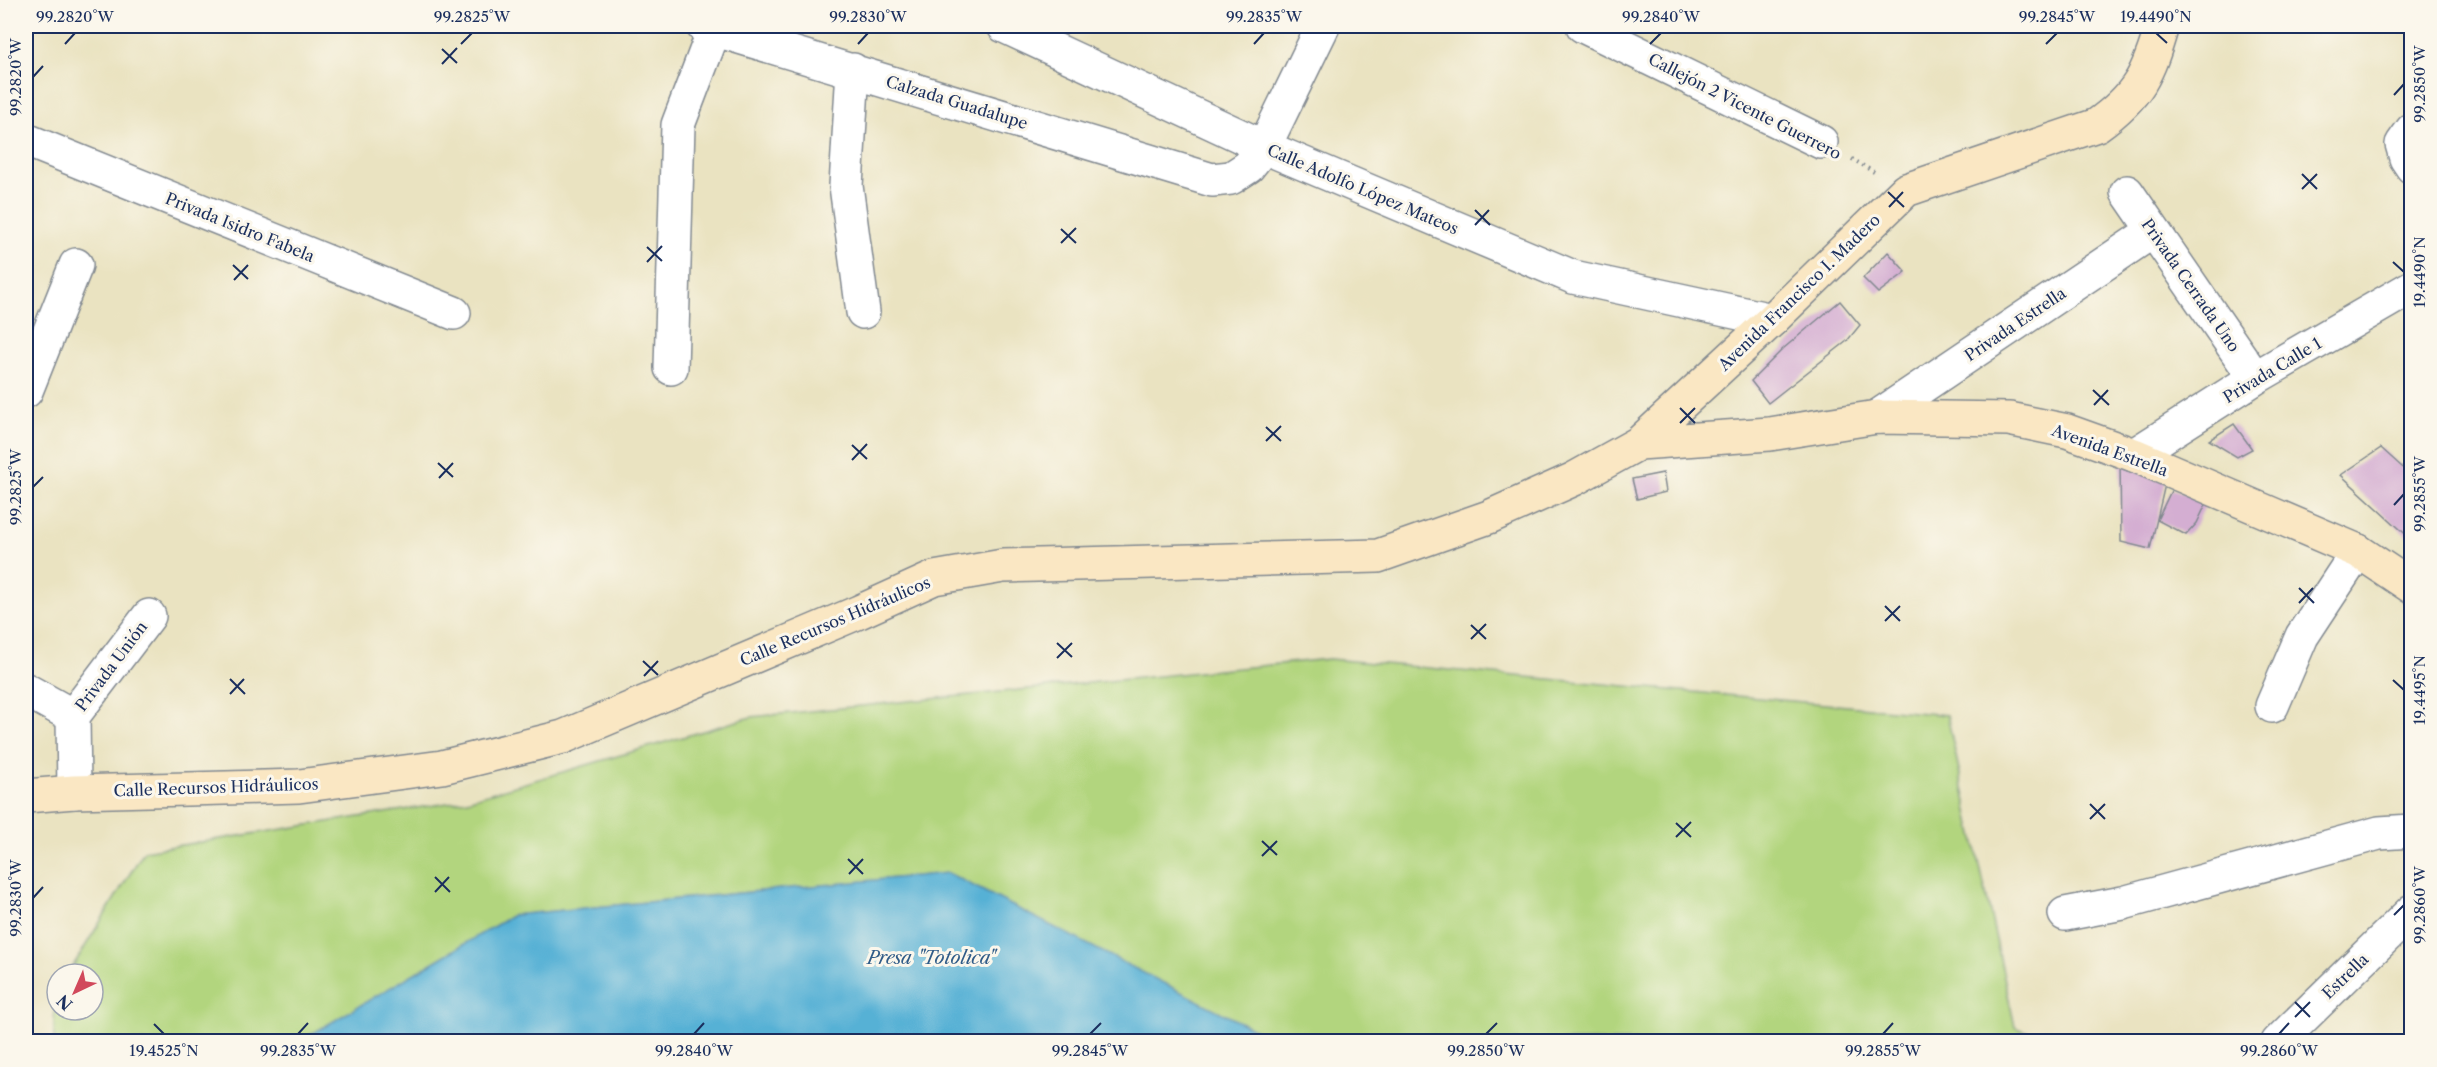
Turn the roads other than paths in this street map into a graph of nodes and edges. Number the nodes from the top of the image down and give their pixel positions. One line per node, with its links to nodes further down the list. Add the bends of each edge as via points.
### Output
1 (1004, 26): 9 (street, Calle Adolfo López Mateos)
2 (1323, 26): 9 (street)
3 (1583, 26): 8 (street, Callejón 2 Vicente Guerrero)
4 (2162, 26): 16 (street, Avenida Francisco I. Madero, via 2142,81 2122,107 2097,124 1906,190)
5 (708, 28): 6 (street, Calzada Guadalupe); 17 (street, via 678,126)
6 (853, 70): 9 (street, Calzada Guadalupe, via 1212,180 1232,178 1248,167); 14 (street, via 846,186)
7 (26, 140): 15 (street, Privada Isidro Fabela)
8 (1821, 142)
9 (1264, 147): 16 (street, Calle Adolfo López Mateos, via 1574,277)
10 (2127, 192): 11 (street, Privada Cerrada Uno)
11 (2153, 231): 18 (street, Privada Cerrada Uno); 20 (street, Privada Estrella)
12 (76, 265): 19 (street)
13 (2412, 287): 18 (street, Privada Calle 1)
14 (862, 312)
15 (454, 313)
16 (1772, 320): 21 (street, Avenida Francisco I. Madero)
17 (671, 368)
18 (2256, 378): 22 (street, Privada Calle 1)
19 (26, 391)
20 (1877, 417): 21 (street, Avenida Estrella, via 1770,434); 22 (street, Avenida Estrella, via 2009,419 2067,431)
21 (1639, 443): 29 (street, Calle Recursos Hidráulicos, via 1574,480 1489,517 1378,556 1003,566 934,578 563,737 442,767 299,786)
22 (2134, 455): 23 (street, Avenida Estrella)
23 (2358, 551): 24 (street, Avenida Estrella); 27 (street, via 2302,636)
24 (2412, 587)
25 (149, 616): 28 (street, Privada Unión)
26 (26, 690): 28 (street, Privada Unión)
27 (2272, 706)
28 (73, 716): 29 (street, Privada Unión)
29 (74, 792): 30 (street, Calle Recursos Hidráulicos)
30 (26, 796)
31 (2412, 831): 33 (street, via 2379,833 2123,903)
32 (2412, 911): 34 (street, Estrella)
33 (2065, 914)
34 (2278, 1041)

